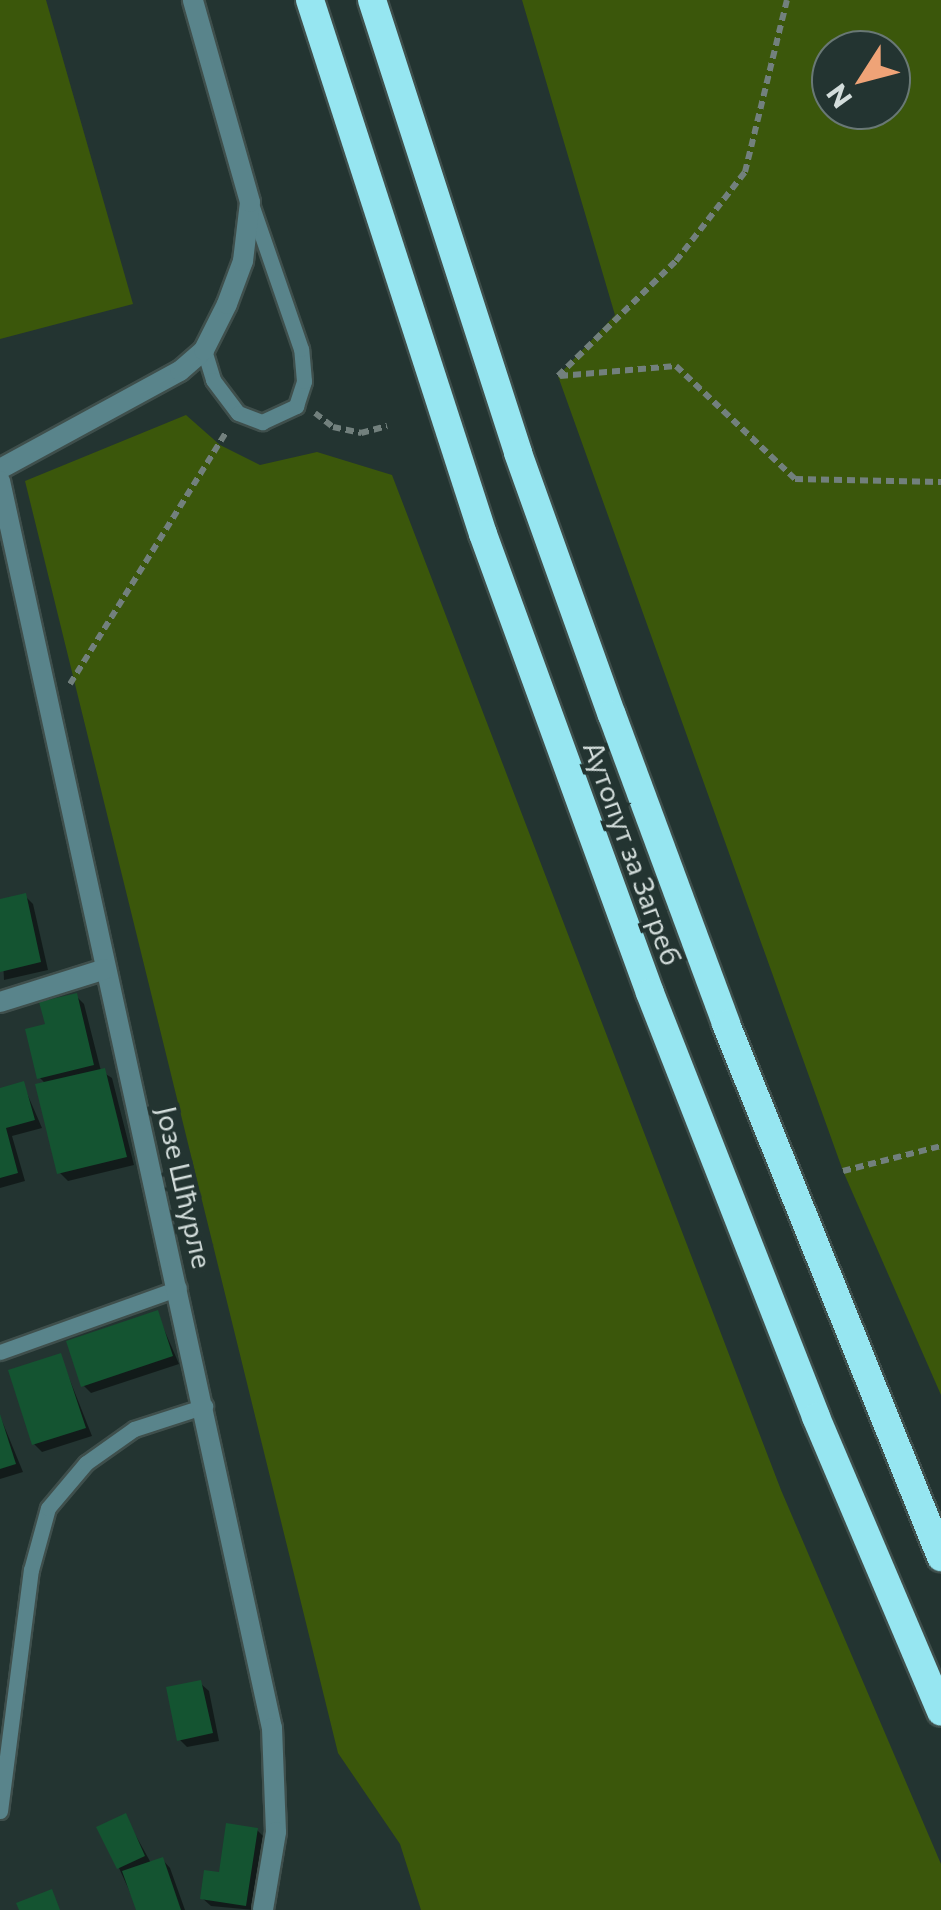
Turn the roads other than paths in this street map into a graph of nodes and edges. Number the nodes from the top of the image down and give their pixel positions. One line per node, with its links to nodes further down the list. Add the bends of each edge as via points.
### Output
1 (192, 0): 4 (street)
2 (310, 0): 14 (highway, Аутопут за Загреб, via 415,333 570,777 708,1149)
3 (372, 0): 13 (highway, Аутопут за Загреб, via 506,417 619,733 726,1024)
4 (250, 202): 5 (street, via 243,261); 5 (lane, via 301,349 299,399 274,420 238,414 220,394)
5 (204, 350): 6 (street, via 132,402)
6 (0, 469)
7 (0, 481): 8 (street, Јозе Шћурле)
8 (105, 969): 9 (street); 10 (street, Јозе Шћурле)
9 (0, 1002)
10 (180, 1288): 11 (lane); 12 (street, Јозе Шћурле)
11 (0, 1352)
12 (204, 1406): 15 (lane, via 134,1429 86,1464 48,1508 31,1570); 16 (street, Јозе Шћурле, via 272,1728 276,1832)
13 (941, 1557)
14 (941, 1712)
15 (0, 1811)
16 (263, 1910)

